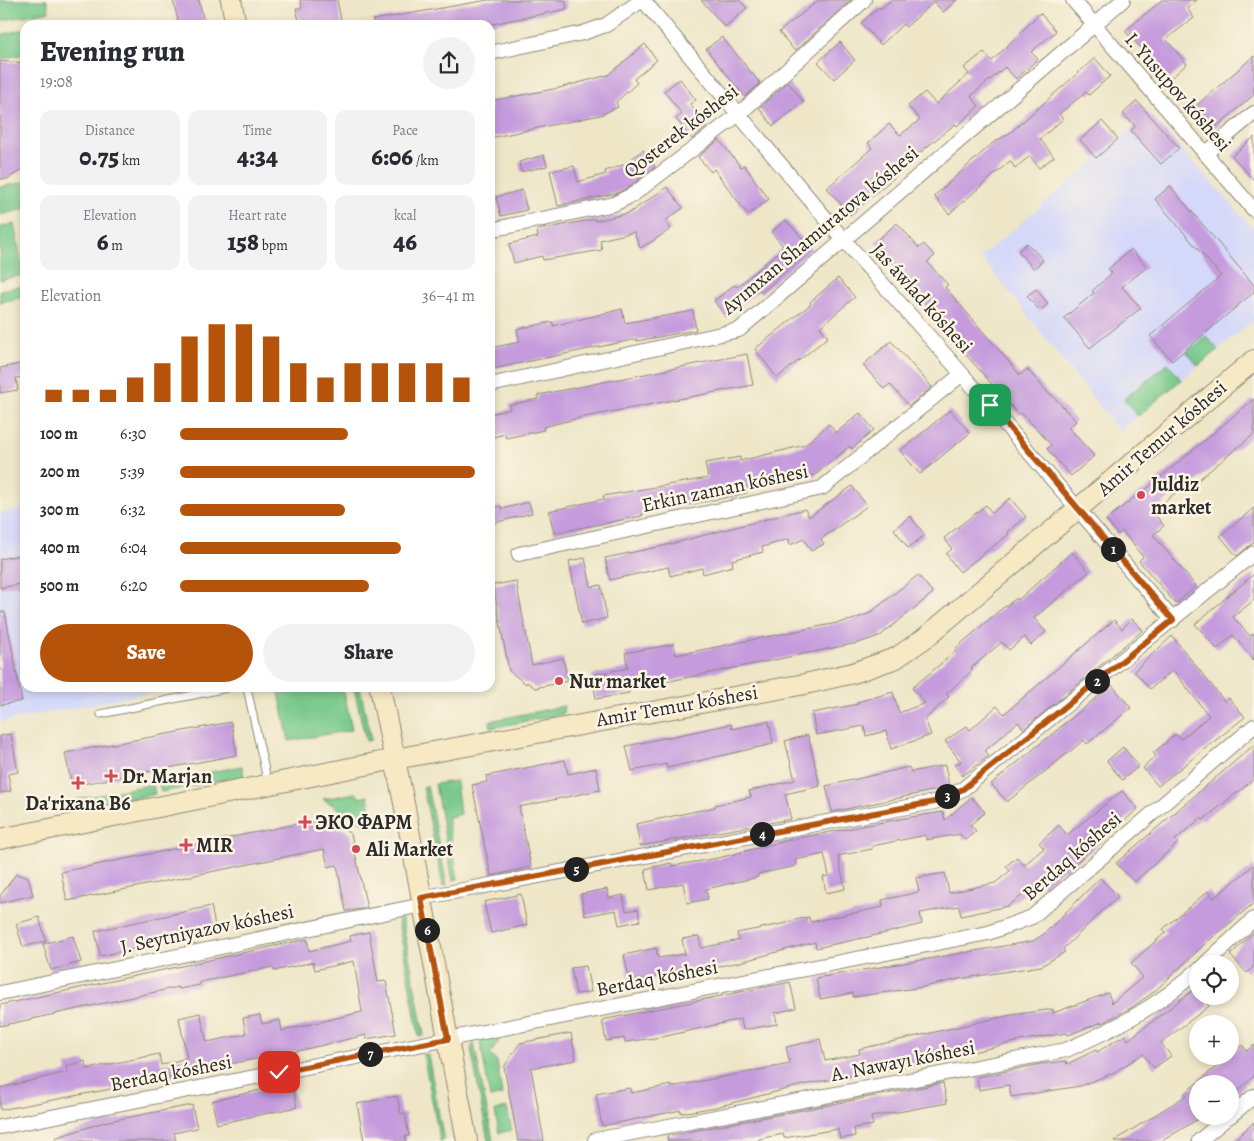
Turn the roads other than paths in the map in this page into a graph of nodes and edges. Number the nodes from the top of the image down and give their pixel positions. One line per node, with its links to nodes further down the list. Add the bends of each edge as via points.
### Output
1 (231, 0): 6 (street)
2 (642, 0): 8 (street, via 606,25 590,31); 10 (street, Jas áwlad kóshesi)
3 (864, 0): 10 (street, Qosterek kóshesi)
4 (1072, 0): 7 (street, I. Yusupov kóshesi)
5 (1123, 0): 7 (street, Ayımxan Shamuratova kóshesi)
6 (235, 20)
7 (1094, 25): 11 (street, I. Yusupov kóshesi); 14 (street, Ayımxan Shamuratova kóshesi)
8 (495, 52)
9 (1254, 113): 11 (street)
10 (738, 114): 13 (street, Qosterek kóshesi, via 634,194 614,204); 14 (street, Jas áwlad kóshesi)
11 (1205, 154): 12 (street, I. Yusupov kóshesi)
12 (1254, 210)
13 (495, 229)
14 (843, 240): 16 (street, Jas áwlad kóshesi); 17 (street, Ayımxan Shamuratova kóshesi, via 739,330)
15 (1254, 360): 18 (street, Amir Temur kóshesi)
16 (962, 374): 18 (street, Jas áwlad kóshesi); 20 (street, Erkin zaman kóshesi, via 822,488)
17 (495, 384)
18 (1079, 509): 21 (street, Jas áwlad kóshesi); 27 (street, Amir Temur kóshesi, via 925,638 896,658 853,673 805,684)
19 (1254, 553): 21 (street, J. Seytniyazov kóshesi)
20 (519, 554)
21 (1173, 620): 30 (street, J. Seytniyazov kóshesi, via 963,789 934,802)
22 (208, 692): 25 (lane)
23 (248, 692): 28 (lane)
24 (381, 692): 27 (street)
25 (101, 714)
26 (1254, 726): 35 (street, Berdaq kóshesi, via 1032,918 988,934)
27 (395, 759): 28 (street, Amir Temur kóshesi); 30 (street)
28 (268, 785): 29 (street, Amir Temur kóshesi)
29 (0, 839)
30 (422, 902): 34 (street, J. Seytniyazov kóshesi); 35 (street)
31 (1254, 919): 32 (street)
32 (1215, 955)
33 (1189, 978): 40 (street, A. Nawayı kóshesi, via 1171,994 1120,1026 1066,1050)
34 (0, 993)
35 (448, 1039): 39 (street, Berdaq kóshesi); 41 (street)
36 (1254, 1096): 37 (street)
37 (1239, 1108)
38 (1219, 1125): 42 (street)
39 (0, 1127)
40 (595, 1140)
41 (467, 1141)
42 (1199, 1141)

